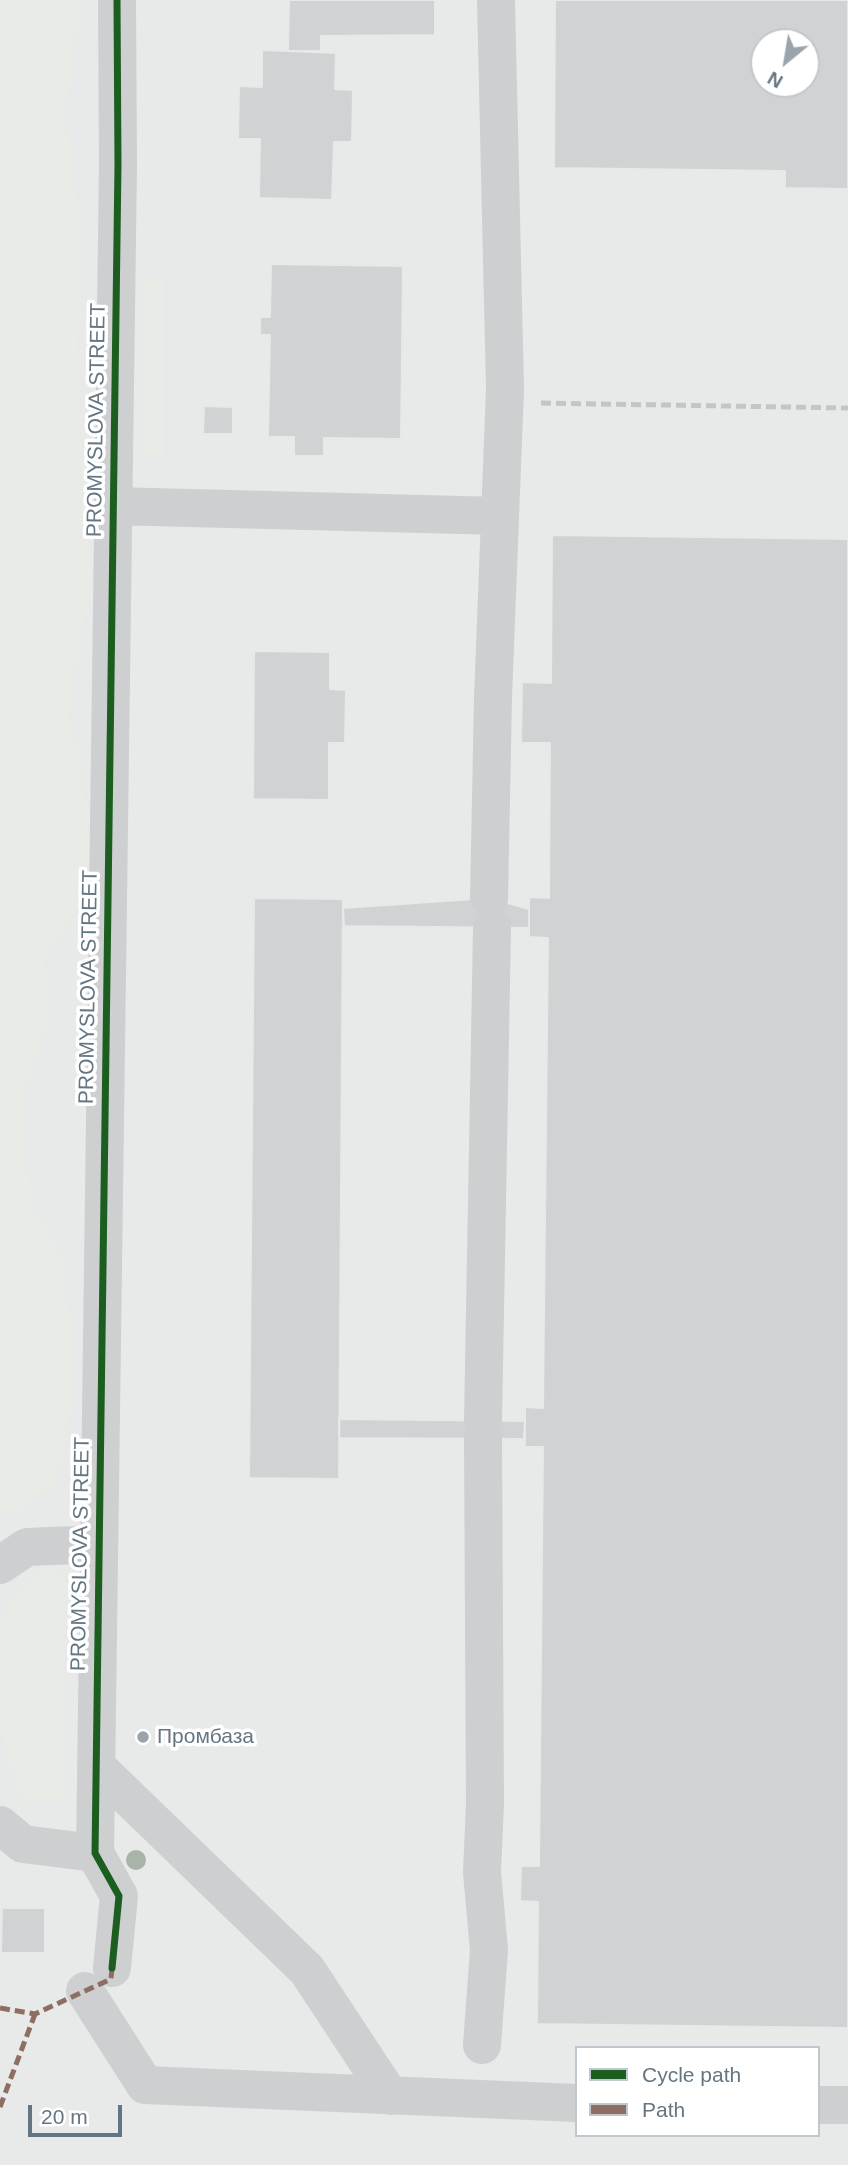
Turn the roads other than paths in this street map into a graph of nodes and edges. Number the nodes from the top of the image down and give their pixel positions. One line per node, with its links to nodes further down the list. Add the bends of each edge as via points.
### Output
1 (117, 0): 3 (street, PROMYSLOVA STREET)
2 (496, 0): 4 (street, via 505,389)
3 (113, 506): 4 (street); 5 (street, PROMYSLOVA STREET)
4 (500, 516): 10 (street, via 493,698 483,1429 482,1872 489,1950)
5 (99, 1544): 6 (street, via 27,1547); 7 (street, PROMYSLOVA STREET)
6 (0, 1565)
7 (96, 1766): 9 (street, PROMYSLOVA STREET); 11 (street, via 307,1970)
8 (0, 1825): 9 (street, via 23,1844)
9 (95, 1853): 11 (street, PROMYSLOVA STREET, via 119,1896 98,1979 145,2085)
10 (482, 2045)
11 (390, 2096): 12 (street)
12 (575, 2103)
13 (820, 2105): 14 (street)
14 (848, 2105)

